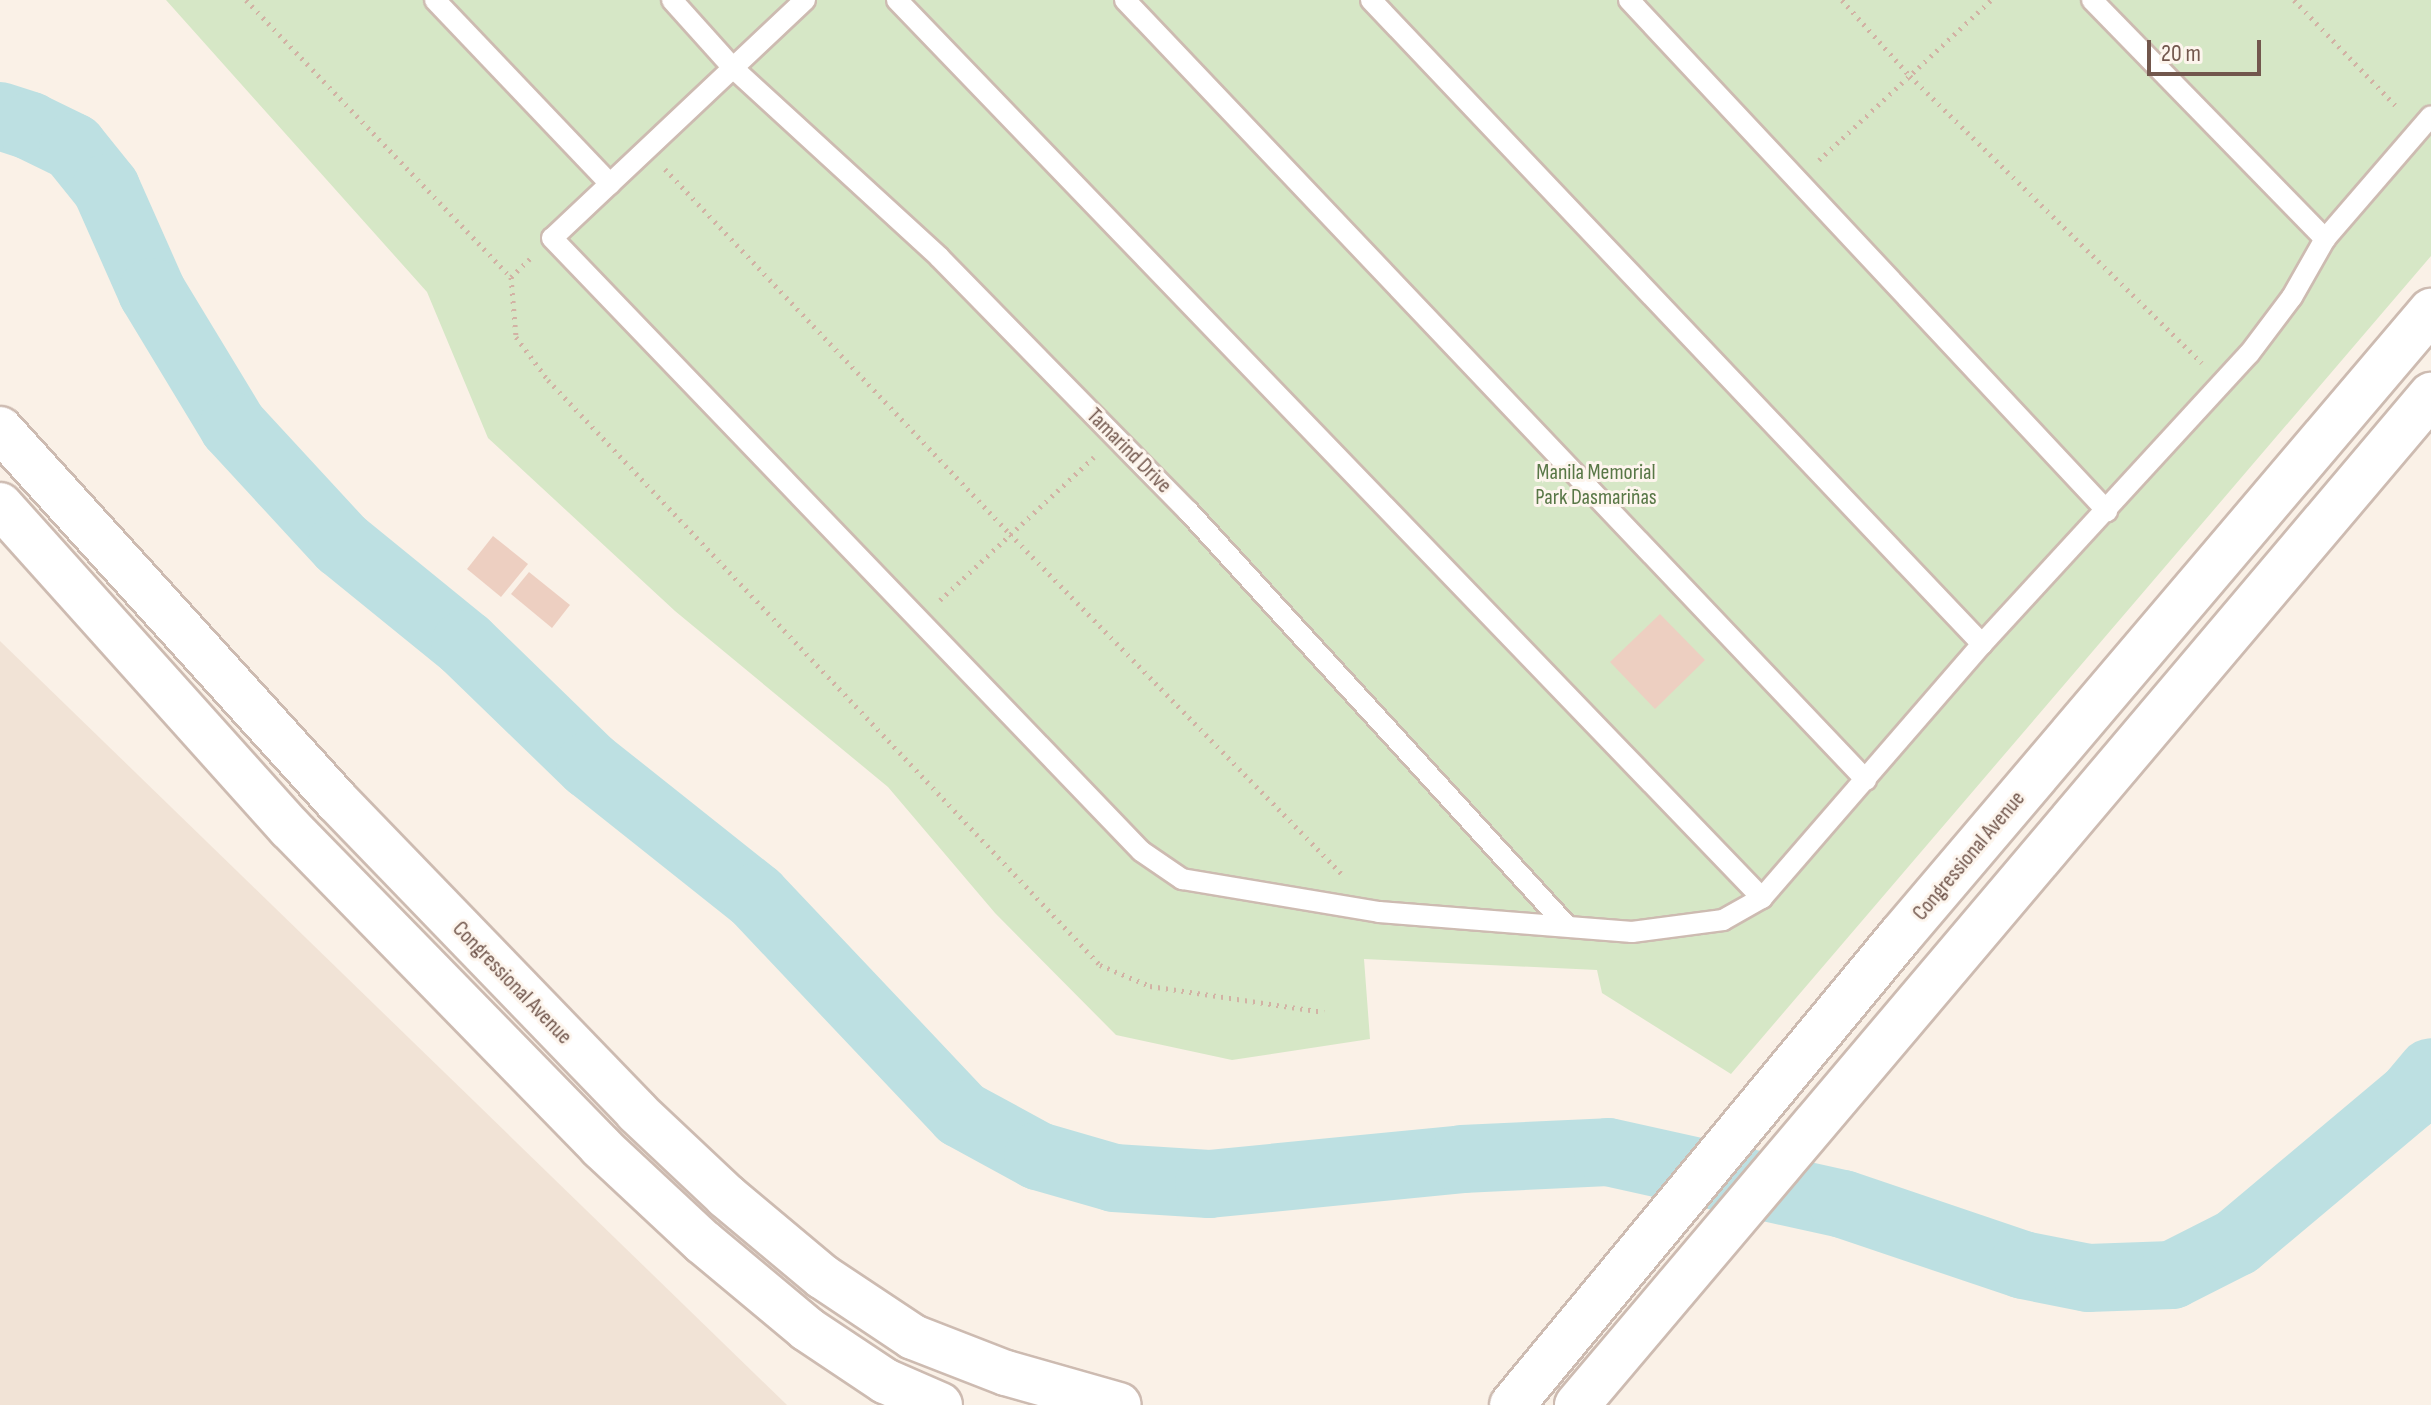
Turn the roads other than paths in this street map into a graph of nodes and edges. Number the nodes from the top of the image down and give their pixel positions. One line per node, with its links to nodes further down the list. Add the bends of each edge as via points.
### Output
1 (435, 0): 11 (lane)
2 (672, 0): 9 (lane, Tamarind Drive)
3 (805, 0): 9 (lane)
4 (897, 0): 20 (lane)
5 (1125, 0): 19 (lane)
6 (1371, 0): 18 (lane)
7 (1629, 0): 17 (lane)
8 (2092, 0): 12 (lane)
9 (733, 68): 11 (lane); 21 (lane, Tamarind Drive, via 939,257 1188,511)
10 (2425, 122): 12 (lane)
11 (610, 184): 21 (lane, via 552,238 1141,851 1182,879 1379,912)
12 (2325, 239): 17 (lane, via 2292,297 2223,383)
13 (2431, 311): 22 (main road, Congressional Avenue)
14 (2431, 395): 23 (main road)
15 (0, 429): 26 (main road, Congressional Avenue, via 337,801 637,1112 726,1196 823,1277 913,1337 1006,1373)
16 (0, 505): 25 (main road, via 290,828 601,1147 703,1242 819,1338 885,1381)
17 (2107, 511): 18 (lane)
18 (1982, 644): 19 (lane)
19 (1866, 780): 20 (lane)
20 (1762, 898): 21 (lane, via 1723,920 1693,924 1632,932)
21 (1565, 924)
22 (1901, 935): 23 (main road); 27 (main road, Congressional Avenue)
23 (1942, 973): 24 (main road)
24 (1578, 1404)
25 (940, 1405)
26 (1119, 1405)
27 (1512, 1405)

